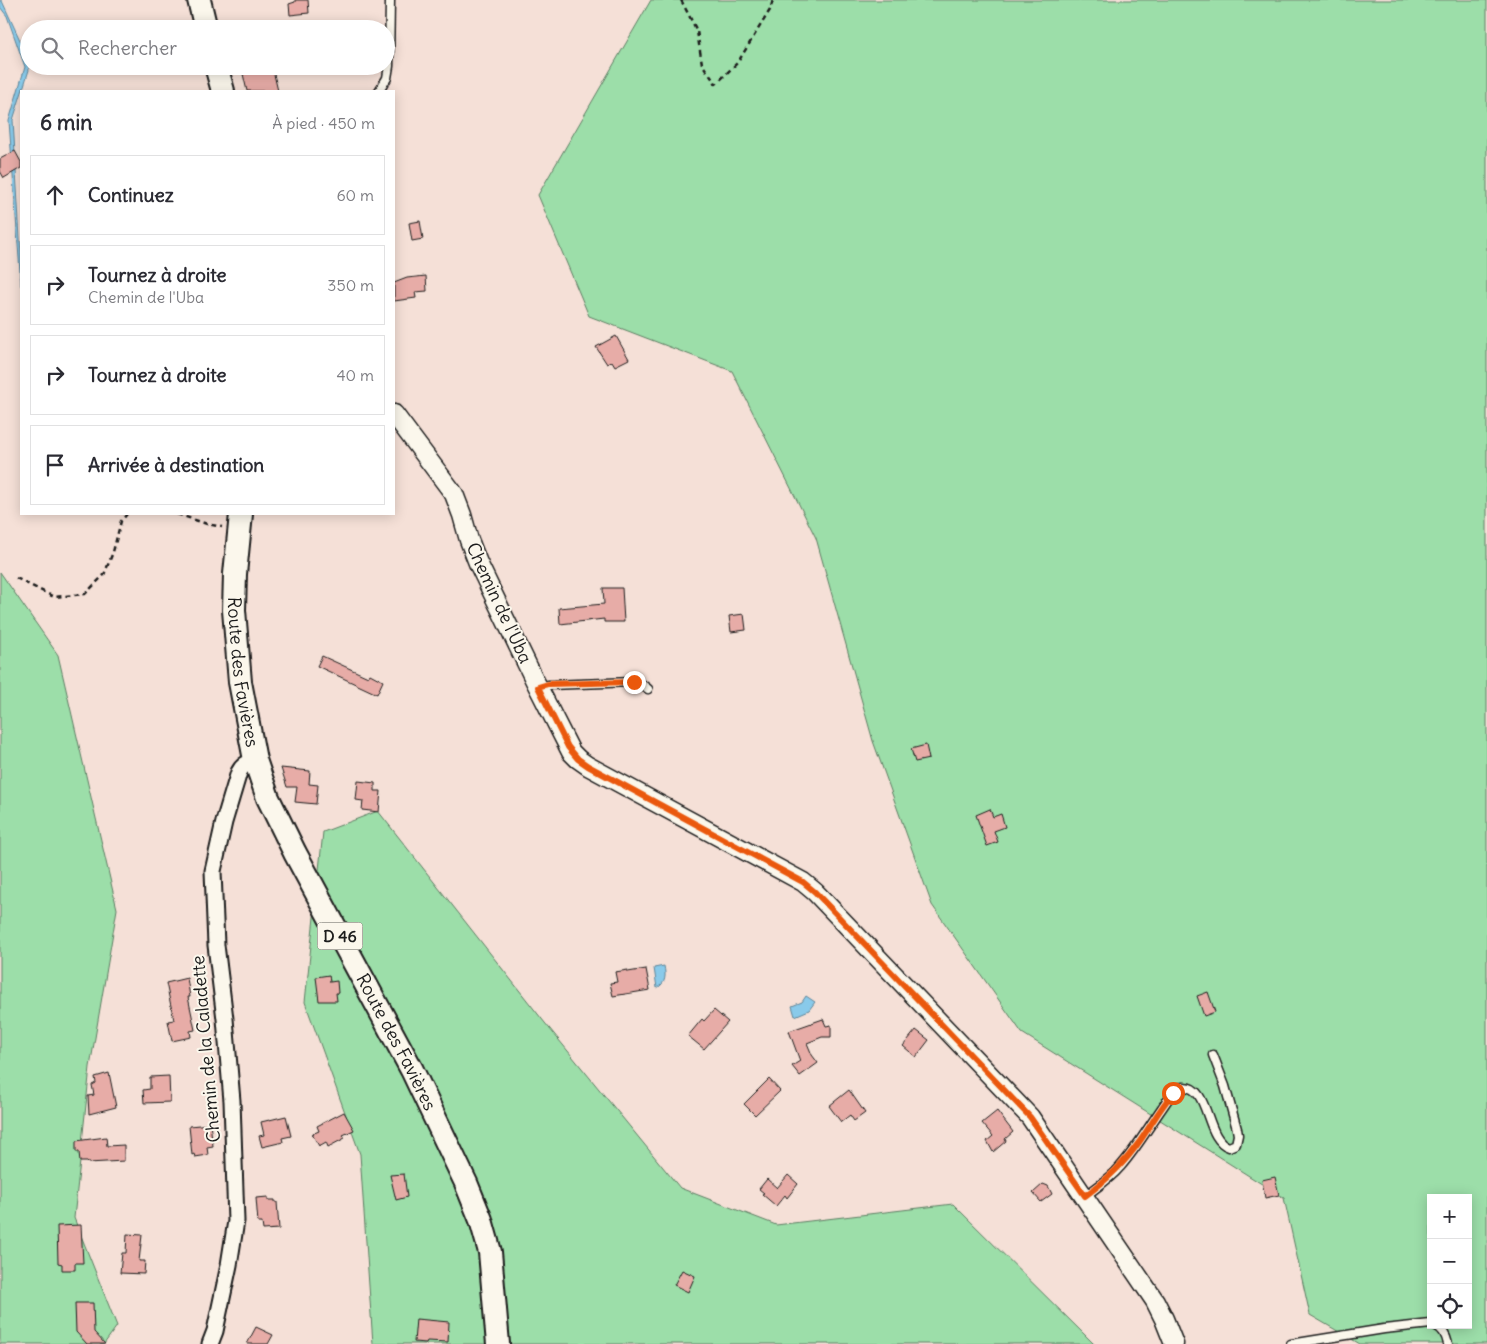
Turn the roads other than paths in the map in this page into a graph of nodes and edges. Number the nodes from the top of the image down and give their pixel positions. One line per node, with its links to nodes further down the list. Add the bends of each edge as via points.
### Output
1 (390, 0): 2 (lane)
2 (390, 20)
3 (210, 75): 6 (main road)
4 (219, 75): 7 (main road)
5 (388, 75): 8 (lane)
6 (212, 90)
7 (223, 90)
8 (380, 90)
9 (395, 415): 11 (street, Chemin de l'Uba, via 454,494 478,563)
10 (240, 522): 13 (main road, Route des Favières / D 46, via 234,610 240,682)
11 (538, 687): 12 (lane, via 634,682); 15 (street, Chemin de l'Uba, via 568,747 578,759 803,882 815,892 1030,1117)
12 (648, 689)
13 (255, 760): 18 (street, Chemin de la Caladette, via 246,763 239,772 213,871 216,945 232,1101 236,1221); 19 (main road, Route des Favières / D 46, via 268,798 295,853 412,1070 470,1192 490,1252)
14 (1213, 1055): 15 (lane, via 1237,1129 1236,1144 1229,1147 1221,1144 1198,1095 1192,1089 1178,1089 1121,1166)
15 (1085, 1196): 20 (street, Chemin de l'Uba, via 1155,1301)
16 (1427, 1324): 21 (lane)
17 (1441, 1329): 22 (lane)
18 (210, 1344)
19 (498, 1344)
20 (1174, 1344)
21 (1291, 1344)
22 (1448, 1344)

